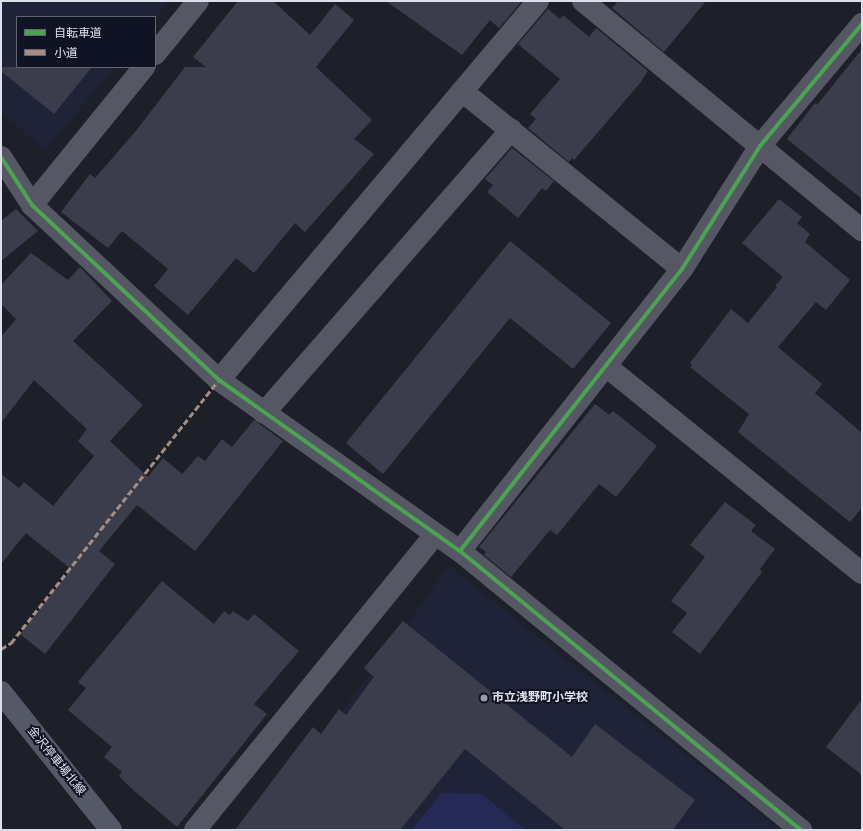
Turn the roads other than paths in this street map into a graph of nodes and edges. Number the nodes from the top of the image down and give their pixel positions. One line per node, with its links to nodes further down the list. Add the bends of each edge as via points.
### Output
1 (198, 1): 5 (street)
2 (538, 1): 7 (street)
3 (582, 1): 9 (street)
4 (862, 24): 9 (street)
5 (156, 53)
6 (143, 68): 11 (street)
7 (462, 91): 8 (street); 15 (street)
8 (511, 130): 13 (street); 16 (street)
9 (760, 146): 12 (street); 13 (street)
10 (1, 157): 11 (street)
11 (32, 205): 15 (street)
12 (862, 230)
13 (682, 269): 14 (street)
14 (606, 366): 18 (street); 19 (street)
15 (219, 380): 16 (street)
16 (264, 413): 17 (street)
17 (435, 535): 18 (street); 22 (street)
18 (460, 551): 23 (street)
19 (862, 573)
20 (1, 692): 21 (main road, 金沢停車場北線)
21 (111, 830)
22 (195, 830)
23 (801, 830)

